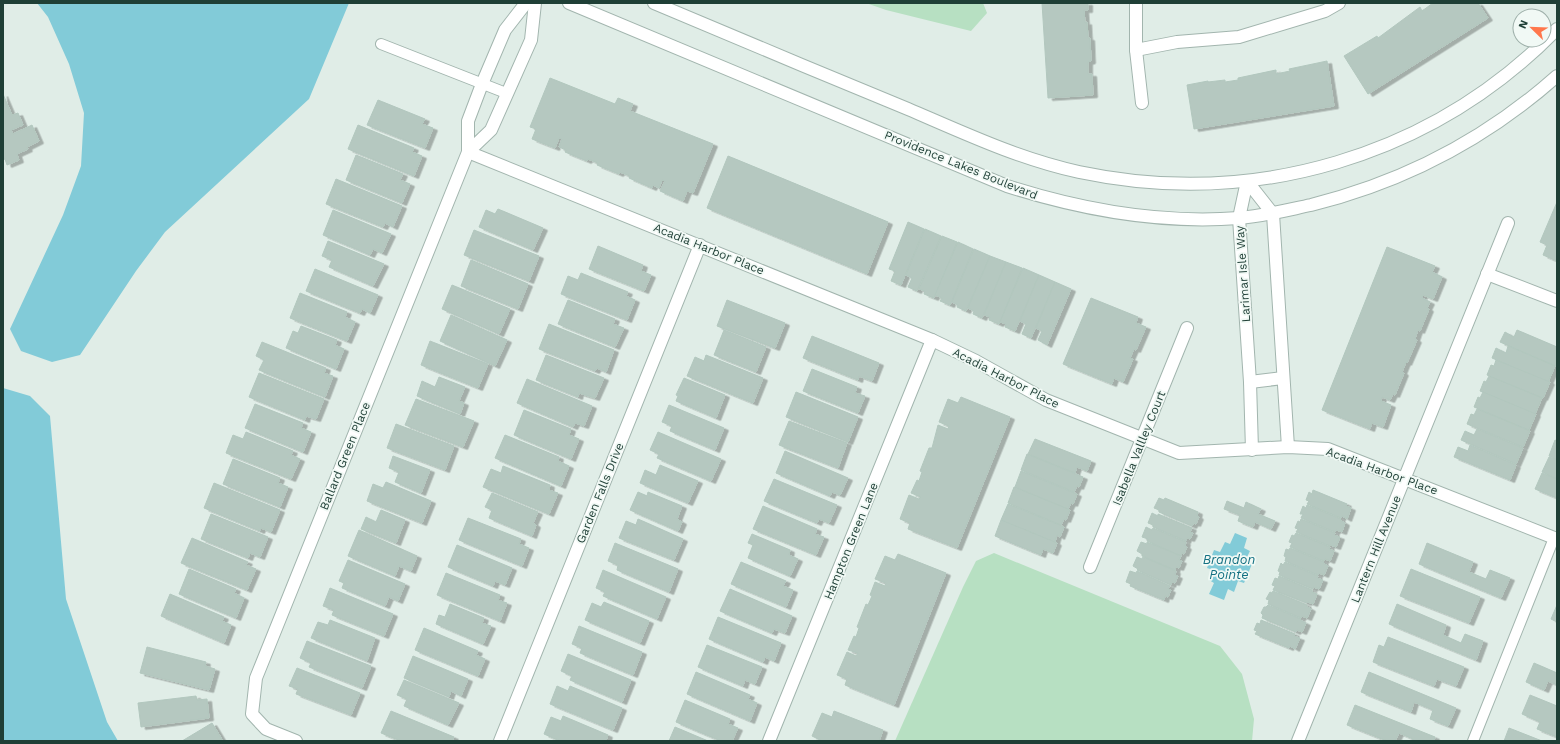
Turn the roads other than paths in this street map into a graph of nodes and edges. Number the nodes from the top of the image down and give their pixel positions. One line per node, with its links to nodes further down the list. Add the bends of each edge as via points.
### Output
1 (526, 3): 11 (street, via 504,30)
2 (535, 3): 12 (street, via 531,40)
3 (569, 3): 17 (street, Providence Lakes Boulevard, via 974,173 1043,197 1079,206 1144,216)
4 (654, 3): 15 (street, via 1042,163 1078,172 1155,183)
5 (1136, 3): 9 (street)
6 (1339, 3): 9 (street, via 1325,10 1239,37 1177,42)
7 (1557, 29): 15 (street, via 1538,49 1495,85 1421,130 1383,148 1343,162 1304,172)
8 (381, 44): 11 (lane)
9 (1136, 50): 13 (street)
10 (1557, 76): 16 (street, Providence Lakes Boulevard, via 1500,121 1426,165 1352,194)
11 (482, 84): 12 (lane); 14 (street, via 468,122)
12 (506, 93): 14 (street, via 491,130)
13 (1142, 103)
14 (468, 152): 19 (street, Acadia Harbor Place); 32 (street, Ballard Green Place, via 256,678 252,714 266,729)
15 (1248, 181): 16 (street); 17 (street, Larimar Isle Way)
16 (1273, 214): 17 (street, Providence Lakes Boulevard); 24 (street)
17 (1239, 218): 25 (street, Larimar Isle Way)
18 (1508, 223): 20 (street, Lantern Hill Avenue)
19 (700, 245): 23 (street, Acadia Harbor Place); 33 (street, Garden Falls Drive)
20 (1487, 274): 21 (street); 29 (street, Lantern Hill Avenue)
21 (1557, 301)
22 (1187, 328): 26 (street, Isabella Vallley Court)
23 (932, 340): 26 (street, Acadia Harbor Place, via 1046,400); 34 (street, Hampton Green Lane)
24 (1283, 378): 25 (street); 27 (street)
25 (1250, 382): 28 (street, Larimar Isle Way)
26 (1143, 440): 28 (street, Acadia Harbor Place, via 1179,453); 31 (street, Isabella Vallley Court)
27 (1288, 447): 28 (street, Acadia Harbor Place); 29 (street, Acadia Harbor Place, via 1328,449)
28 (1252, 450)
29 (1404, 478): 30 (street, Acadia Harbor Place); 35 (street, Lantern Hill Avenue)
30 (1555, 539): 36 (lane)
31 (1090, 568)
32 (296, 741)
33 (500, 741)
34 (770, 741)
35 (1298, 741)
36 (1473, 741)

